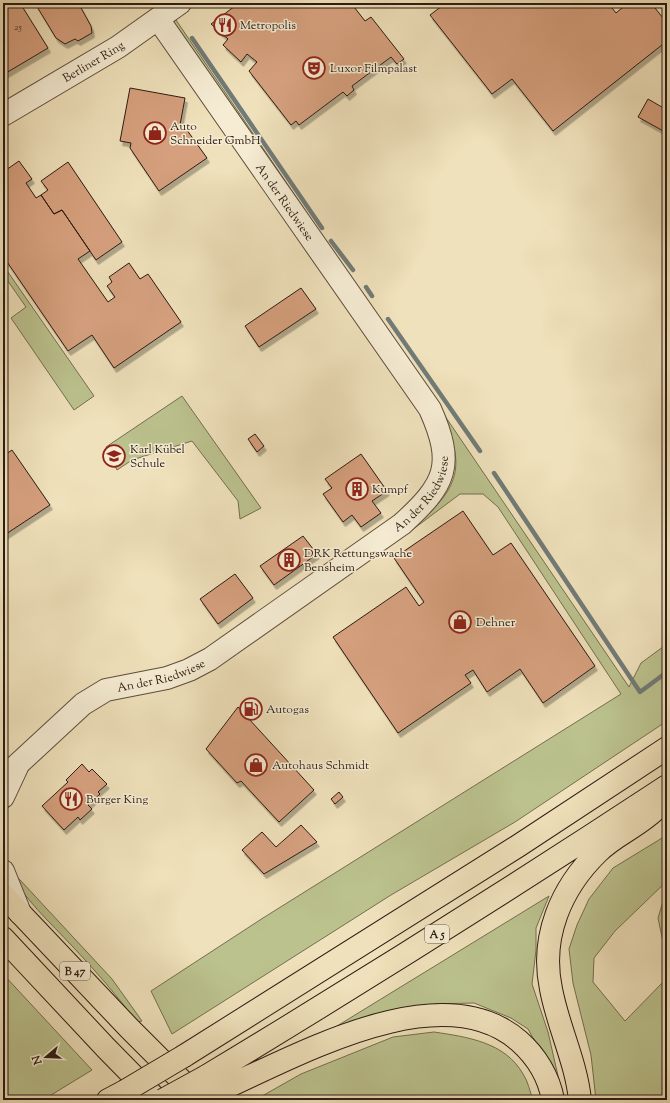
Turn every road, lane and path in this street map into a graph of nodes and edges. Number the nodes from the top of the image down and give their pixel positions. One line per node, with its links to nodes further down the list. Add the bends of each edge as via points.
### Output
1 (180, 3): 2 (street, Berliner Ring)
2 (158, 19): 3 (street, Berliner Ring, via 118,47); 5 (street, An der Riedwiese, via 430,408 444,451 442,470 434,491 426,502 402,524 223,650 189,670 167,678 106,690 77,709)
3 (3, 116)
4 (667, 748): 14 (main road, A 5, bridge, via 518,846 184,1056)
5 (10, 772): 8 (street, An der Riedwiese)
6 (667, 786): 13 (main road, A 5, via 328,1003)
7 (667, 796): 18 (main road, via 655,811 599,852 566,893 551,930 548,952 551,989 575,1070)
8 (3, 797)
9 (3, 871): 11 (street)
10 (3, 895): 11 (main road, B 47)
11 (21, 914): 13 (main road, B 47, via 129,1028)
12 (3, 938): 15 (main road, B 47)
13 (206, 1092): 16 (main road, A 5, bridge); 17 (main road, via 332,1040 384,1023 426,1014 457,1014 489,1021 510,1033 529,1050 545,1074)
14 (117, 1095)
15 (157, 1100)
16 (163, 1100)
17 (553, 1100)
18 (580, 1100)

